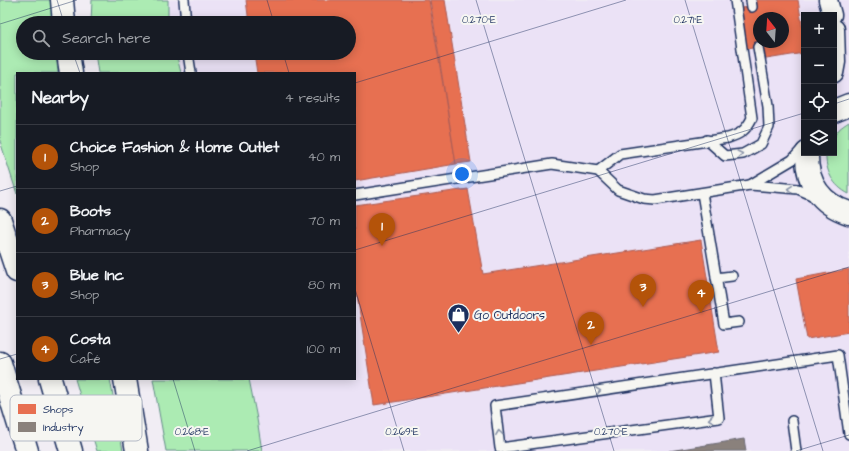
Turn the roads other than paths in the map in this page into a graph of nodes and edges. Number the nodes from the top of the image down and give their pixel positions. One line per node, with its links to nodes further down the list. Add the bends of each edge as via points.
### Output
1 (62, 0): 6 (main road)
2 (184, 0): 7 (lane)
3 (735, 0): 17 (lane, via 752,118 747,129 736,135)
4 (828, 0): 5 (street)
5 (831, 12)
6 (63, 16)
7 (185, 16)
8 (837, 29): 10 (street)
9 (758, 48): 17 (lane, one-way to 9, via 725,156 743,154 761,144 769,127)
10 (849, 59)
11 (69, 60): 13 (main road)
12 (189, 60): 14 (lane)
13 (71, 72)
14 (191, 72)
15 (849, 105): 16 (main road)
16 (837, 110)
17 (707, 140): 20 (lane, via 620,154)
18 (801, 150): 21 (lane, via 792,160)
19 (807, 156): 24 (main road, via 809,176)
20 (598, 171): 22 (lane, via 618,190 644,199 655,200); 23 (lane, via 552,164)
21 (750, 185): 22 (lane); 24 (lane, one-way to 21, via 798,189)
22 (702, 193): 29 (lane)
23 (356, 194)
24 (827, 202): 25 (main road)
25 (849, 213)
26 (0, 220): 27 (main road)
27 (16, 268)
28 (732, 276): 29 (lane)
29 (716, 278): 30 (lane, via 724,324)
30 (739, 322)
31 (0, 363): 35 (main road)
32 (714, 373): 32 (lane, one-way to 32, via 719,418 500,448 495,406); 39 (lane, via 838,355)
33 (50, 380): 36 (main road)
34 (125, 380): 37 (main road)
35 (10, 395)
36 (55, 395)
37 (128, 395)
38 (792, 421): 46 (lane)
39 (849, 434)
40 (25, 441): 43 (main road)
41 (68, 441): 44 (main road)
42 (135, 441): 45 (main road)
43 (28, 451)
44 (71, 451)
45 (137, 451)
46 (796, 451)

